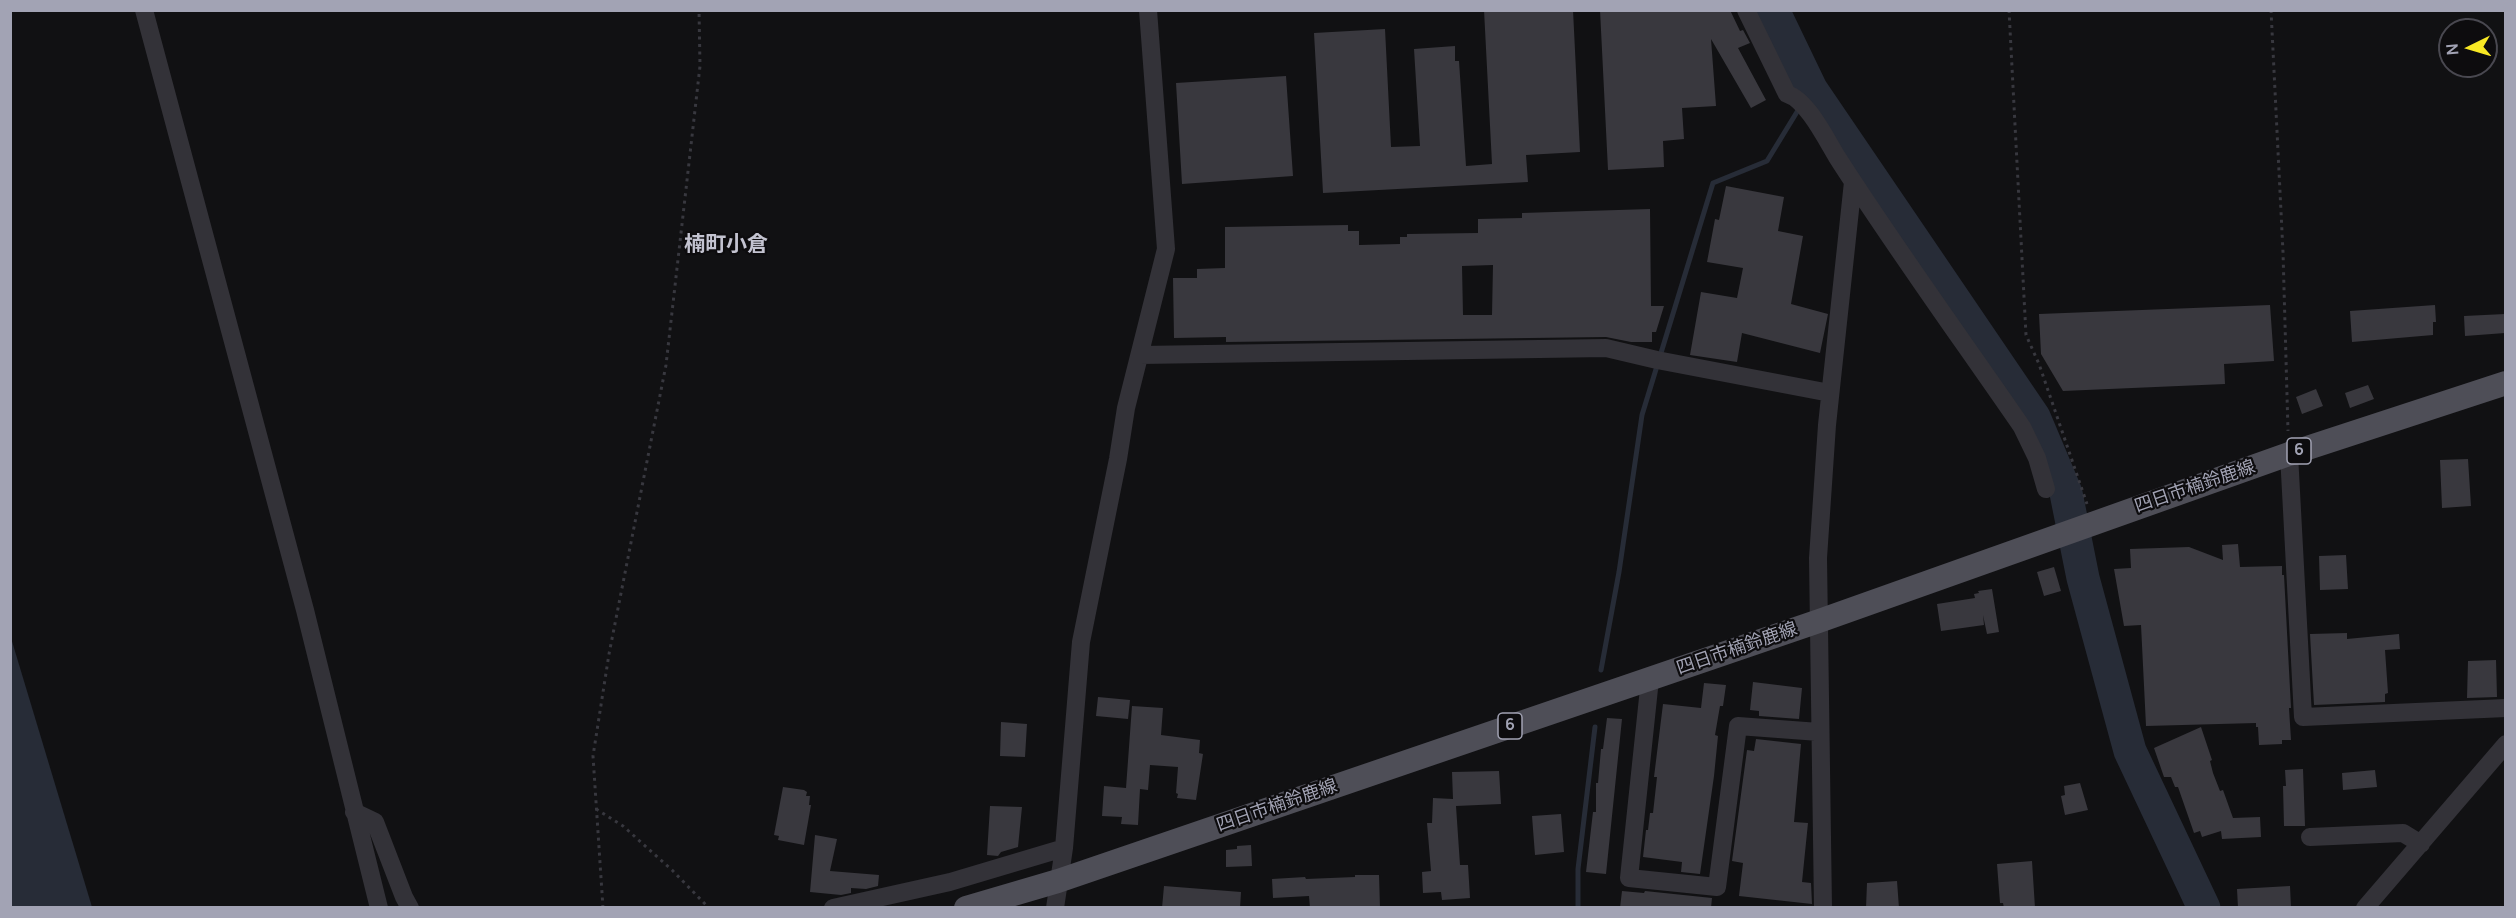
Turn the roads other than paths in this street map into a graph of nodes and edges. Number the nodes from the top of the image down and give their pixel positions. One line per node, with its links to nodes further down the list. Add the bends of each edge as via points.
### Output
1 (144, 10): 17 (street, via 305,610)
2 (1148, 10): 5 (street, via 1166,249)
3 (1746, 10): 4 (street, via 1787,94 1801,104)
4 (1853, 182): 7 (street); 9 (street, via 2022,426)
5 (1140, 355): 7 (street, via 1606,348); 20 (street, via 1126,408 1081,642)
6 (2505, 382): 8 (main road, 四日市楠鈴鹿線 / 6)
7 (1830, 393): 10 (street, via 1818,558)
8 (2289, 454): 10 (main road, 四日市楠鈴鹿線 / 6); 12 (street, via 2303,717)
9 (2046, 489)
10 (1819, 621): 11 (main road, 四日市楠鈴鹿線 / 6); 13 (street)
11 (1650, 679): 13 (street, via 1629,878 1717,887 1737,726); 21 (main road, 四日市楠鈴鹿線 / 6)
12 (2505, 708)
13 (1819, 732): 27 (street)
14 (2505, 744): 16 (street)
15 (2505, 770): 16 (street)
16 (2478, 778): 19 (street)
17 (354, 812): 22 (street); 23 (street, via 375,822)
18 (2310, 837): 19 (street, via 2403,833)
19 (2421, 844): 28 (street)
20 (1064, 848): 21 (street); 24 (street, via 950,882)
21 (1058, 881): 25 (main road, 四日市楠鈴鹿線 / 6); 26 (street)
22 (379, 908)
23 (410, 908)
24 (833, 908)
25 (966, 908)
26 (1055, 908)
27 (1823, 908)
28 (2365, 908)

